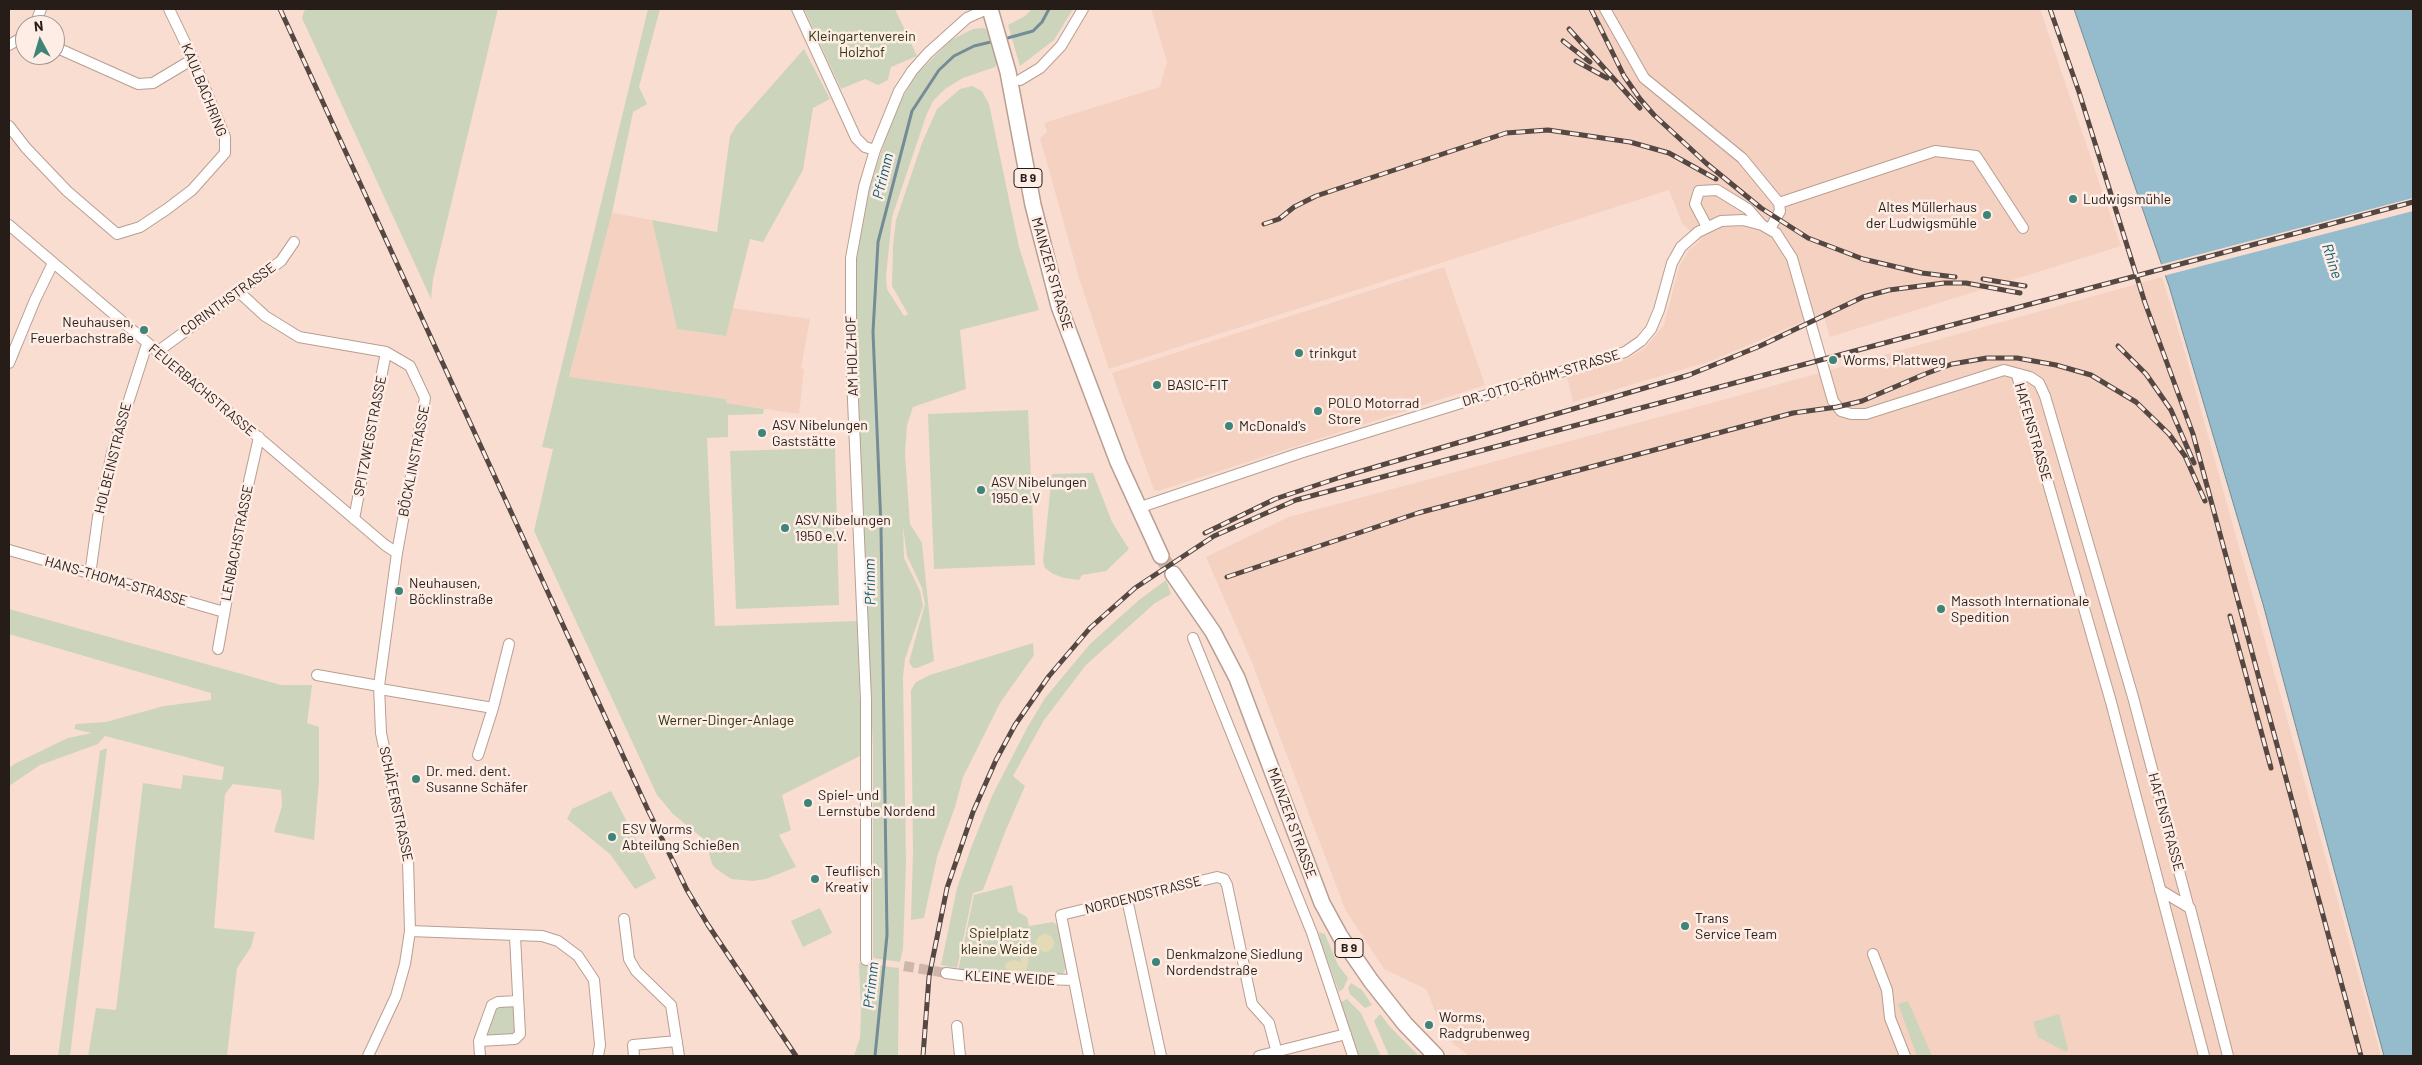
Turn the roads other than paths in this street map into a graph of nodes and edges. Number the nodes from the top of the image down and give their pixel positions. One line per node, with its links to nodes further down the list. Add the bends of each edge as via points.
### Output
1 (169, 9): 7 (street, KAULBACHRING)
2 (796, 9): 10 (street, via 856,138)
3 (988, 9): 8 (main road, MAINZER STRASSE / B 9); 10 (street, AM HOLZHOF, via 974,14 956,27 912,71 899,91)
4 (1083, 9): 8 (street, via 1061,46 1040,68)
5 (1605, 9): 11 (street, via 1644,78 1742,158)
6 (65, 51): 7 (street, via 138,84 153,83)
7 (193, 59): 9 (street, KAULBACHRING, via 225,137 225,153 182,198 140,227 117,234 108,228 26,148)
8 (1015, 82): 25 (main road, MAINZER STRASSE / B 9, via 1033,205 1059,306)
9 (9, 126)
10 (876, 150): 48 (street, AM HOLZHOF, via 864,187 853,242 850,284 866,700)
11 (1780, 203): 14 (street, via 1780,211); 15 (street, via 1935,151 1976,156)
12 (9, 225): 17 (street, FEUERBACHSTRASSE)
13 (1707, 227): 14 (street, DR.-OTTO-RÖHM-STRASSE, via 1735,220); 14 (street, via 1695,204 1699,191 1716,190 1748,209); 25 (street, DR.-OTTO-RÖHM-STRASSE, via 1677,252 1651,329 1625,352 1300,453)
14 (1766, 227): 23 (street, via 1783,242 1796,267 1833,401 1842,411 1866,414 1999,371)
15 (2023, 228)
16 (294, 242): 18 (street, CORINTHSTRASSE, via 281,261)
17 (53, 263): 19 (street, FEUERBACHSTRASSE); 22 (street)
18 (239, 292): 20 (street, CORINTHSTRASSE); 21 (street, BÖCKLINSTRASSE, via 265,316 300,337)
19 (147, 344): 20 (street, FEUERBACHSTRASSE); 31 (street, HOLBEINSTRASSE, via 112,453)
20 (157, 352): 24 (street, FEUERBACHSTRASSE)
21 (386, 352): 26 (street, SPITZWEGSTRASSE); 28 (street, BÖCKLINSTRASSE, via 410,366 426,398)
22 (9, 363)
23 (2017, 375): 40 (street, HAFENSTRASSE, via 2111,702); 42 (street, HAFENSTRASSE, via 2039,383 2045,396 2135,705)
24 (259, 437): 26 (street, FEUERBACHSTRASSE); 32 (street, LENBACHSTRASSE)
25 (1138, 508): 29 (main road, MAINZER STRASSE / B 9)
26 (354, 519): 28 (street, FEUERBACHSTRASSE)
27 (9, 550): 31 (street, HANS-THOMA-STRASSE)
28 (397, 553): 37 (street, BÖCKLINSTRASSE)
29 (1161, 556)
30 (1173, 574): 67 (main road, MAINZER STRASSE / B 9, via 1213,632 1237,678 1322,902 1340,936 1376,988)
31 (90, 575): 32 (street, HANS-THOMA-STRASSE)
32 (224, 612): 35 (street, LENBACHSTRASSE)
33 (1193, 638): 53 (street, MAINZER STRASSE, via 1312,933)
34 (509, 644): 38 (street)
35 (218, 649)
36 (317, 675): 37 (street)
37 (380, 688): 38 (street); 45 (street, SCHÄFERSTRASSE, via 381,734 389,778 404,829 408,860)
38 (493, 708): 39 (street)
39 (478, 755)
40 (2160, 890): 42 (street, HAFENSTRASSE); 69 (street, HAFENSTRASSE)
41 (1127, 899): 43 (street, NORDENDSTRASSE); 56 (street, NORDENDSTRASSE, via 1212,878 1224,879 1228,885 1252,1004 1269,1022); 64 (street)
42 (2188, 905): 70 (street, HAFENSTRASSE)
43 (1061, 915): 50 (street, KLEINE WEIDE)
44 (624, 919): 55 (street, via 629,960 671,1005)
45 (410, 931): 46 (street); 57 (street, SCHÄFERSTRASSE, via 396,996)
46 (515, 936): 51 (street); 59 (street, via 542,936 558,941 578,956 591,974 596,986)
47 (1873, 954): 68 (street, via 1887,990 1890,1018)
48 (866, 960)
49 (946, 973): 50 (street, KLEINE WEIDE, via 976,978)
50 (1074, 980): 63 (street, KLEINE WEIDE)
51 (518, 1001): 54 (street, via 492,1005); 54 (street, via 518,1037)
52 (957, 1026): 62 (street)
53 (1346, 1034): 56 (street); 66 (street, MAINZER STRASSE)
54 (479, 1041): 58 (street)
55 (677, 1041): 60 (street, via 633,1045); 61 (street)
56 (1277, 1053): 65 (street)
57 (368, 1056)
58 (480, 1056)
59 (598, 1056)
60 (634, 1056)
61 (679, 1056)
62 (960, 1056)
63 (1090, 1056)
64 (1161, 1056)
65 (1259, 1056)
66 (1353, 1056)
67 (1436, 1056)
68 (1905, 1056)
69 (2204, 1056)
70 (2228, 1056)

